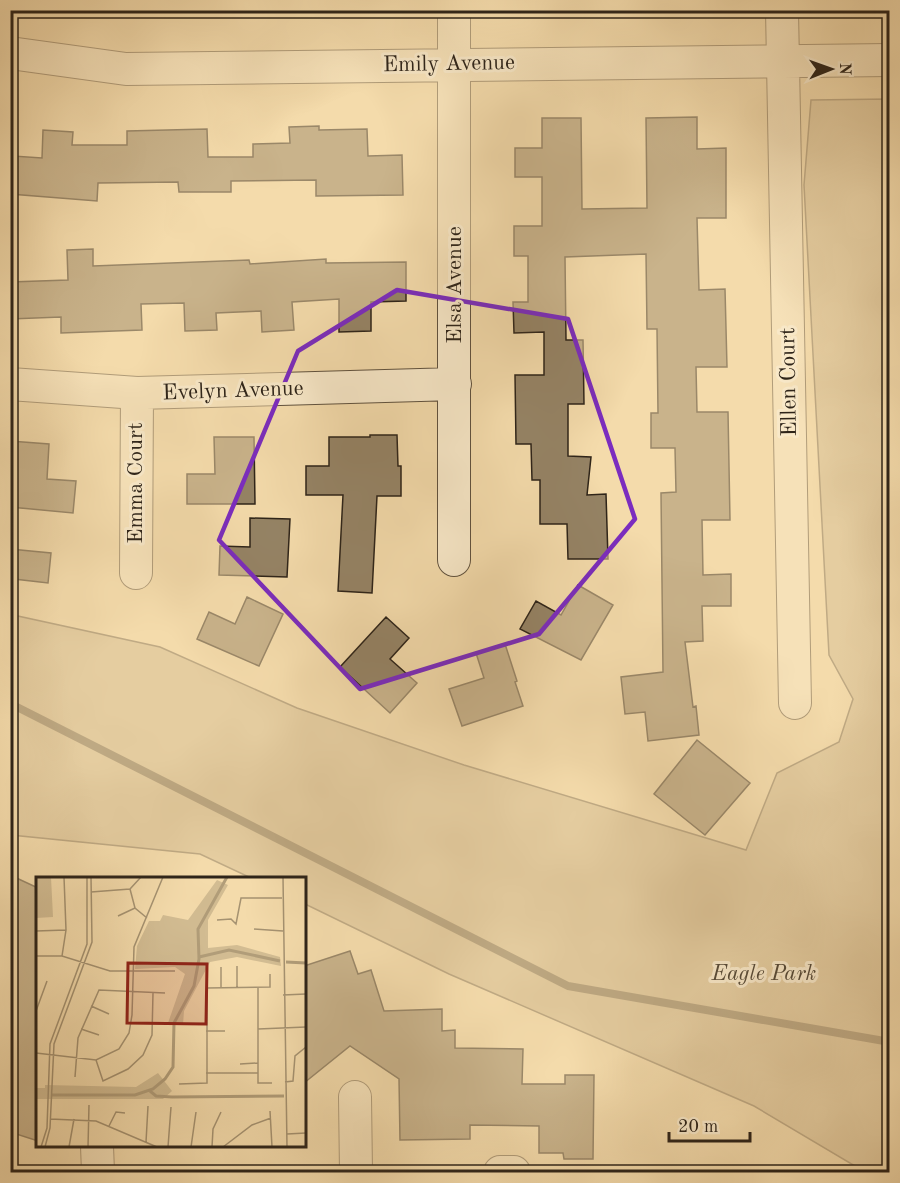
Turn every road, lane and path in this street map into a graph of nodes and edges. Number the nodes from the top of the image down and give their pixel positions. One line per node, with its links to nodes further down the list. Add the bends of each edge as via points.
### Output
1 (454, 10): 6 (street, Elsa Avenue)
2 (782, 10): 5 (street, Ellen Court)
3 (10, 53): 6 (street, Emily Avenue, via 126,69)
4 (890, 60): 5 (street, Emily Avenue)
5 (783, 61): 6 (street, Emily Avenue); 12 (street, Ellen Court)
6 (455, 64): 8 (street, Elsa Avenue)
7 (10, 384): 9 (street, Evelyn Avenue)
8 (455, 384): 9 (street, Evelyn Avenue); 10 (street, Elsa Avenue)
9 (137, 393): 11 (street, Emma Court)
10 (454, 560)
11 (136, 573)
12 (795, 703)
13 (355, 1097): 16 (street)
14 (97, 1147): 15 (street)
15 (98, 1173)
16 (356, 1173)
17 (500, 1173): 18 (street)
18 (514, 1173)

